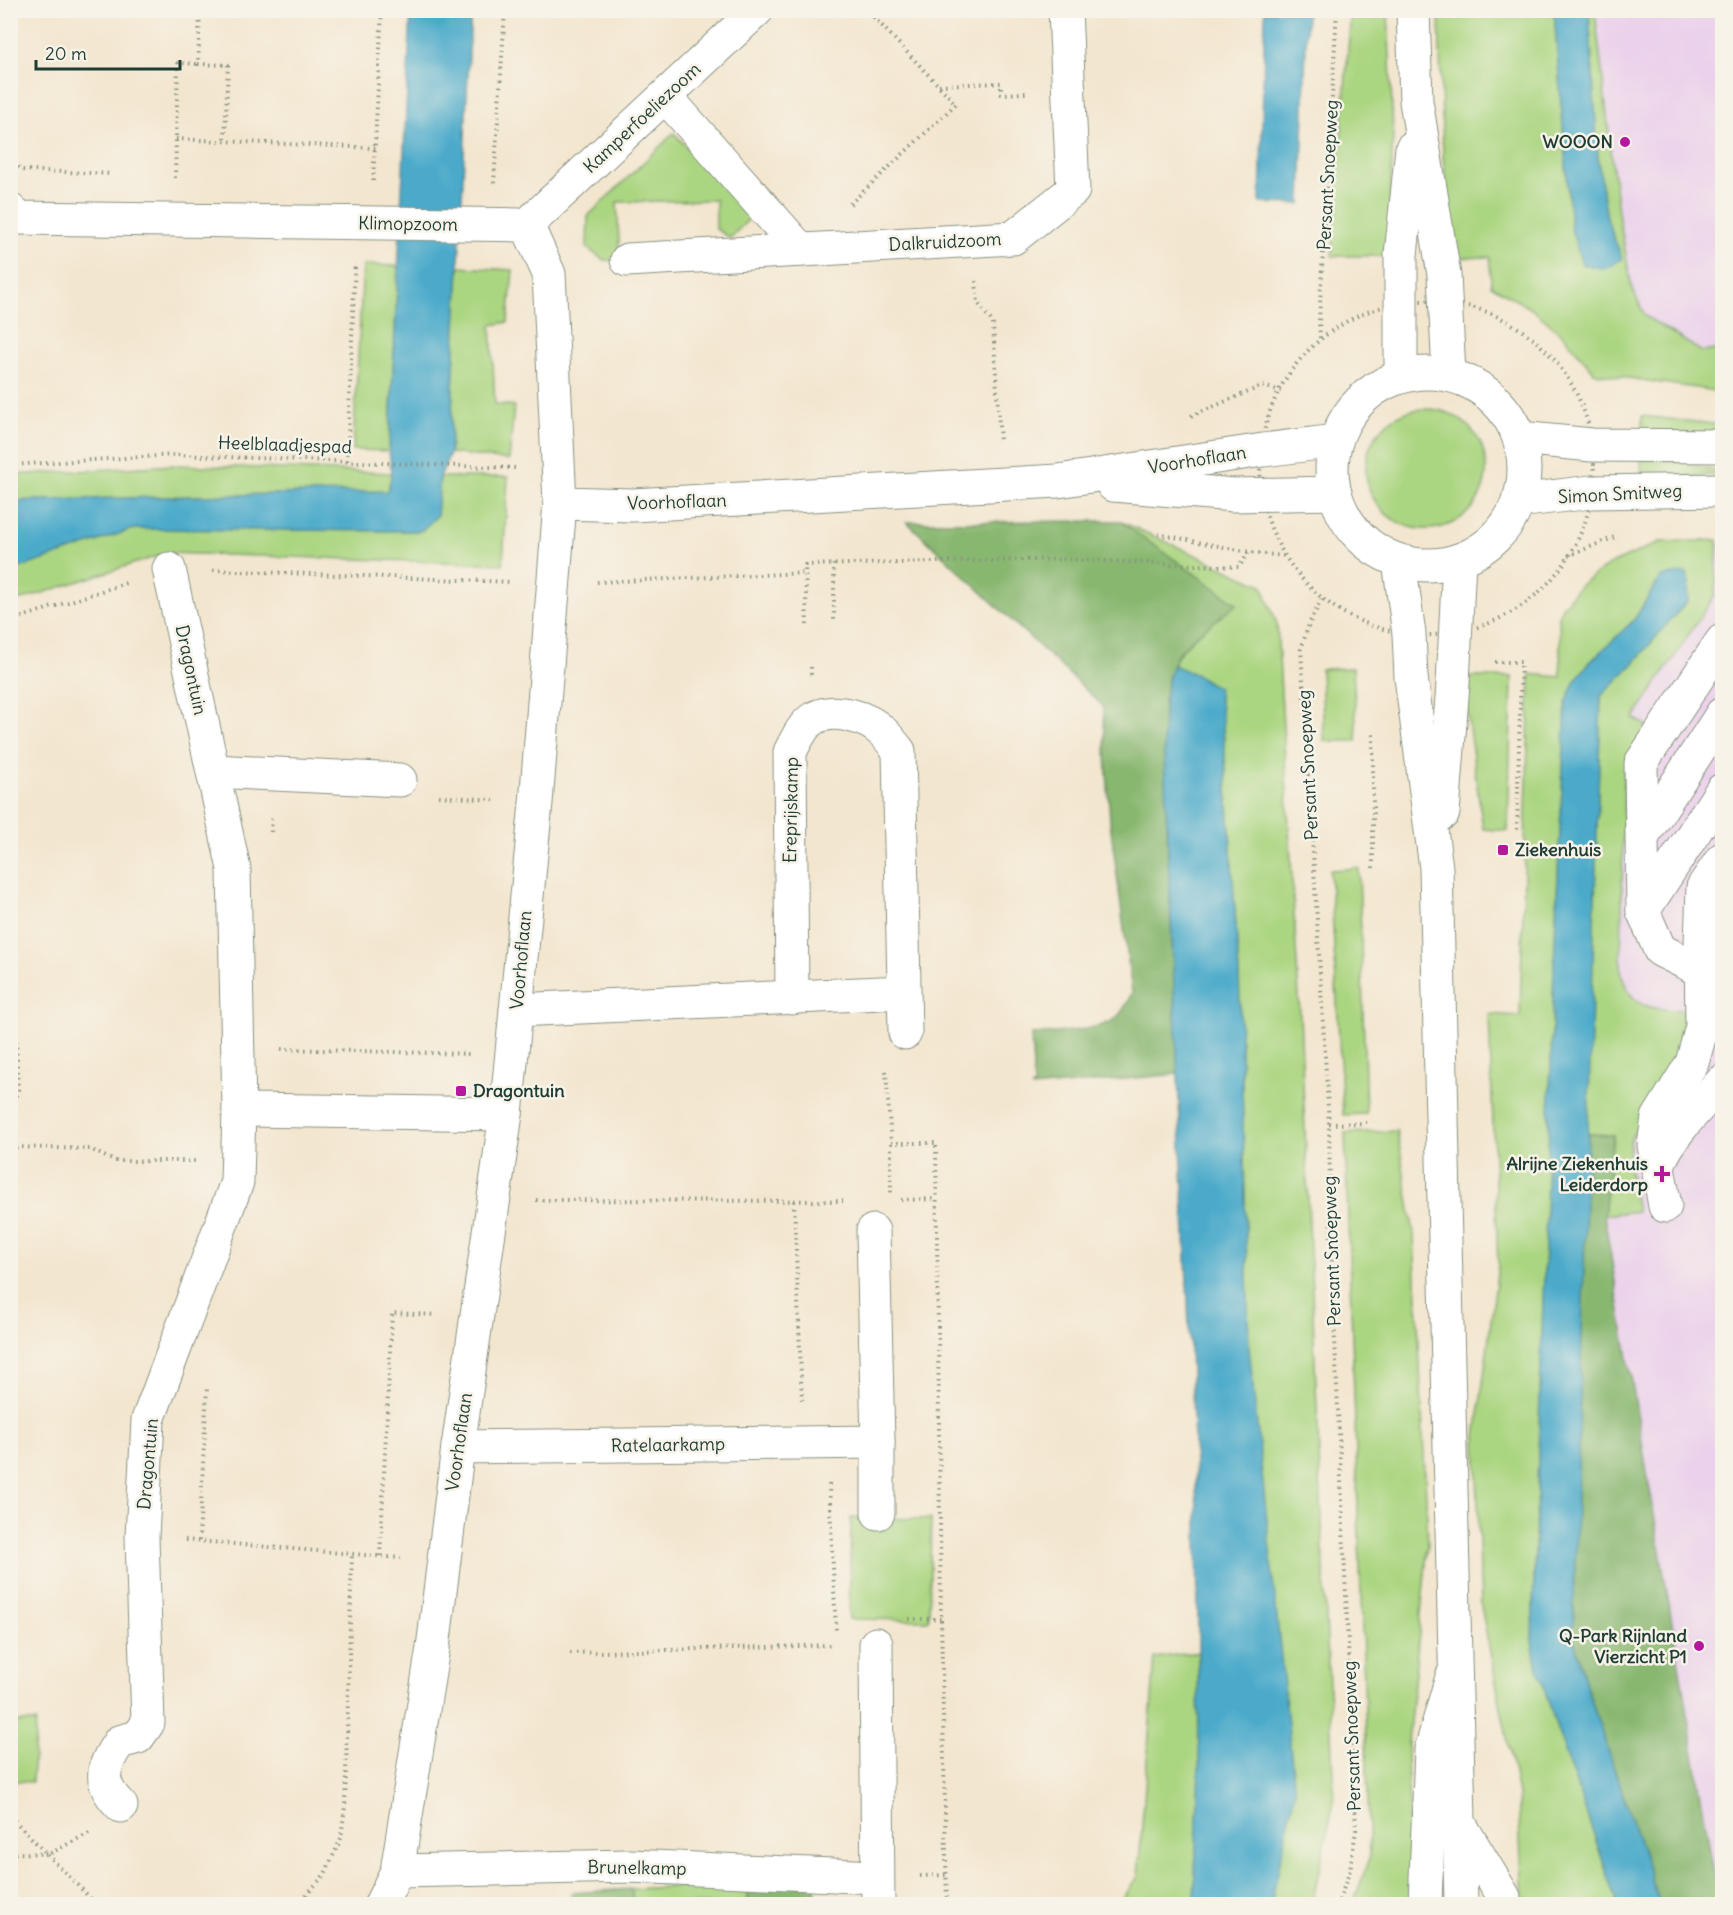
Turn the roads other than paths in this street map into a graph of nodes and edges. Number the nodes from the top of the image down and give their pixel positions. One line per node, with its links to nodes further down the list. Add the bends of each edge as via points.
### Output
1 (757, 10): 4 (street, Kamperfoeliezoom)
2 (1065, 10): 8 (street, Dalkruidzoom, via 1073,190 1013,238)
3 (1413, 10): 5 (street)
4 (666, 97): 7 (street, Kamperfoeliezoom); 8 (street)
5 (1416, 101): 10 (street, via 1443,275); 11 (street, via 1401,255)
6 (10, 210): 7 (street, Klimopzoom, via 18,218)
7 (527, 225): 19 (street, via 549,274)
8 (801, 250): 9 (street, Dalkruidzoom)
9 (627, 260)
10 (1449, 375): 11 (street, via 1417,373); 12 (street, via 1485,391 1511,420)
11 (1401, 377): 13 (street, via 1379,386 1360,401)
12 (1519, 438): 14 (street, via 1592,445); 18 (street, via 1524,459)
13 (1336, 441): 15 (street, Voorhoflaan); 17 (street, via 1332,458)
14 (1722, 446)
15 (1058, 481): 17 (street, Voorhoflaan, via 1234,495); 19 (street, Voorhoflaan, via 633,505)
16 (1722, 490): 18 (street, Simon Smitweg, via 1591,492)
17 (1335, 493): 21 (street, via 1342,512 1365,542)
18 (1518, 501): 20 (street, via 1494,538)
19 (560, 503): 35 (street, Voorhoflaan)
20 (1460, 560): 21 (street, via 1437,565); 30 (street)
21 (1399, 561): 30 (street)
22 (169, 569): 25 (street, Dragontuin)
23 (1722, 641): 28 (street, via 1641,763)
24 (1722, 714): 28 (street)
25 (213, 771): 26 (street); 38 (street, Dragontuin, via 234,869)
26 (400, 780)
27 (1722, 790): 31 (street)
28 (1643, 836): 31 (street)
29 (1722, 859): 32 (street, via 1703,887)
30 (1437, 868): 47 (street)
31 (1643, 911): 32 (street, via 1660,950)
32 (1712, 971): 40 (street, via 1692,1062 1658,1118)
33 (903, 992): 34 (street); 34 (street, Ereprijskamp, via 898,751 883,732 864,719 827,714 806,725 790,752); 36 (street, Ereprijskamp)
34 (792, 998): 35 (street)
35 (516, 1010): 39 (street, Voorhoflaan)
36 (904, 1033)
37 (1722, 1082): 40 (street)
38 (239, 1110): 39 (street); 48 (street, Dragontuin, via 237,1182 148,1420 142,1537 148,1723 138,1737 119,1742 107,1760 103,1777 110,1795)
39 (506, 1114): 44 (street, Voorhoflaan)
40 (1656, 1156): 41 (street)
41 (1665, 1206)
42 (873, 1231): 43 (street)
43 (878, 1442): 44 (street, Ratelaarkamp); 45 (street)
44 (458, 1447): 50 (street, Voorhoflaan, via 433,1648)
45 (878, 1514)
46 (876, 1644): 51 (street, Brunelkamp)
47 (1455, 1670): 49 (street); 53 (street, via 1431,1750)
48 (121, 1806)
49 (1458, 1821): 54 (street); 55 (street, via 1504,1897)
50 (397, 1871): 51 (street, Brunelkamp, via 630,1866); 52 (street, Voorhoflaan)
51 (877, 1891)
52 (381, 1905)
53 (1425, 1905)
54 (1461, 1905)
55 (1504, 1905)

